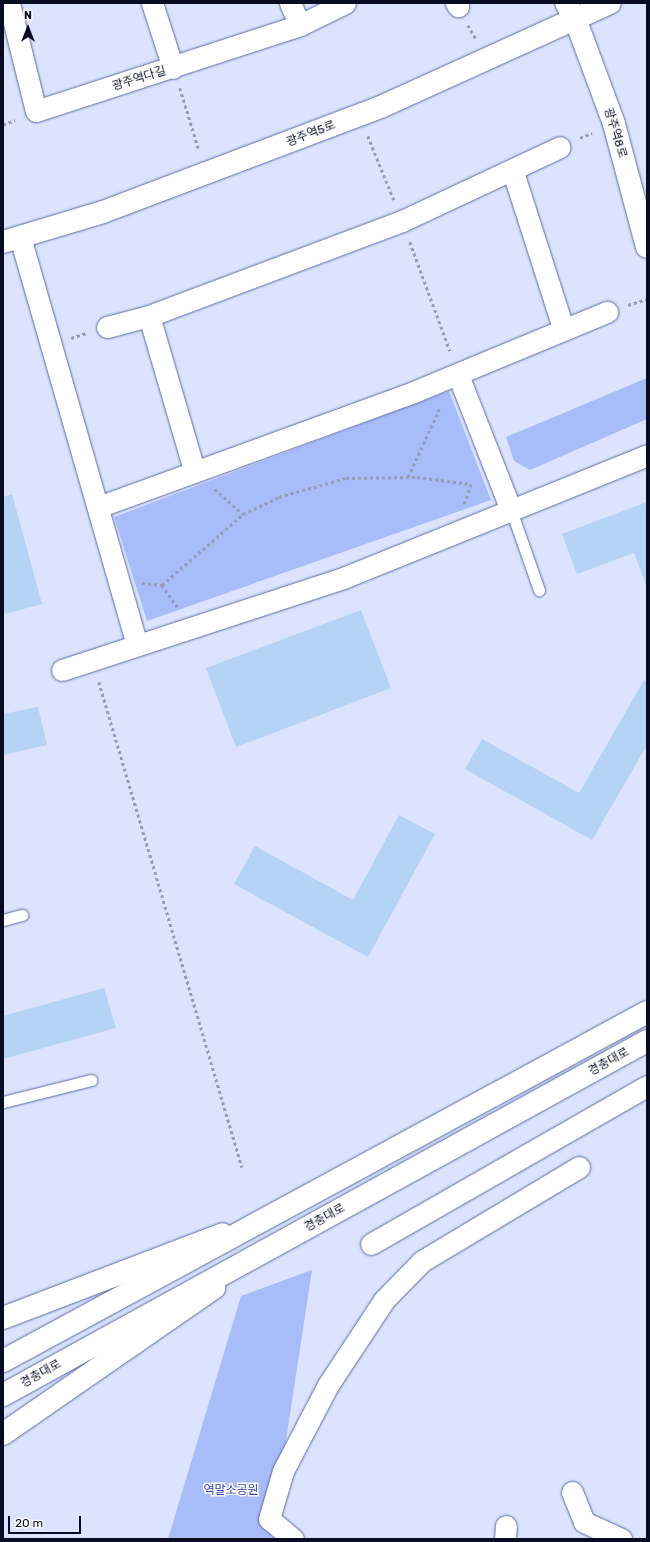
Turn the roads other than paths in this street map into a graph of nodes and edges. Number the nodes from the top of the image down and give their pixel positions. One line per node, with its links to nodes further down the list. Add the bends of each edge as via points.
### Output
1 (9, 3): 8 (street, 광주역다길, via 36,111)
2 (152, 3): 8 (street)
3 (290, 3): 7 (street)
4 (345, 3): 7 (street, 광주역다길)
5 (610, 3): 6 (street, 광주역5로)
6 (571, 12): 11 (street, 광주역5로, via 487,60 383,106 103,212); 12 (street, 광주역8로, via 614,124)
7 (300, 25): 8 (street, 광주역다길)
8 (173, 68)
9 (560, 148): 10 (street)
10 (513, 172): 14 (street, via 395,224); 16 (street)
11 (12, 239): 20 (street, via 51,344)
12 (647, 247)
13 (606, 312): 16 (street)
14 (148, 316): 15 (street); 19 (street)
15 (107, 327)
16 (563, 328): 17 (street)
17 (458, 374): 19 (street, via 330,424); 21 (street)
18 (647, 455): 21 (street)
19 (194, 470): 20 (street)
20 (98, 508): 23 (street)
21 (511, 510): 22 (lane); 23 (street, via 343,578)
22 (539, 590)
23 (137, 645): 24 (street)
24 (62, 670)
25 (22, 915): 26 (lane)
26 (3, 920)
27 (647, 1012): 33 (street)
28 (647, 1041): 34 (street, 경충대로)
29 (91, 1080): 31 (lane)
30 (647, 1086): 35 (street)
31 (3, 1102)
32 (579, 1167): 41 (street, via 422,1261 384,1300 328,1385 283,1471 269,1520)
33 (273, 1215): 36 (street); 37 (street)
34 (278, 1243): 38 (street, 경충대로); 39 (street)
35 (371, 1244)
36 (3, 1318)
37 (3, 1361)
38 (3, 1395)
39 (3, 1434)
40 (572, 1492): 42 (street, via 584,1522)
41 (293, 1539)
42 (621, 1539)

